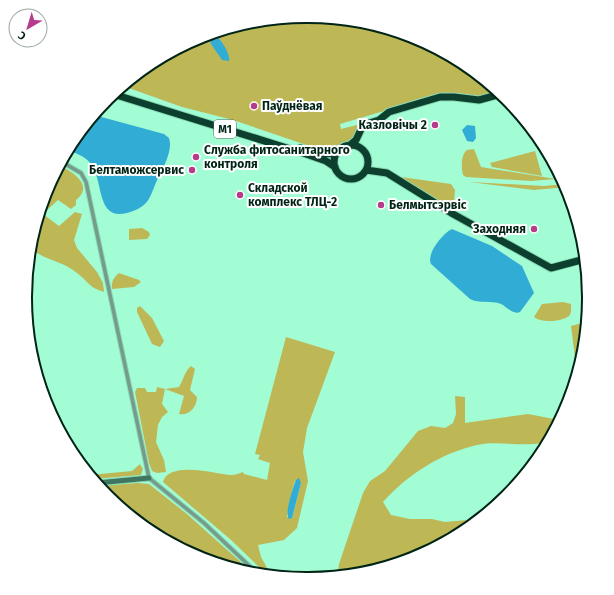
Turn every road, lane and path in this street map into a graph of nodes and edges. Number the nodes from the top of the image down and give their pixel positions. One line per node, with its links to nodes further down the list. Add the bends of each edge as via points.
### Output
1 (124, 93): 5 (highway, М1, via 282,143 325,154)
2 (120, 96): 7 (highway, М1, via 304,153)
3 (493, 96): 4 (highway, М1, via 479,100 454,96 440,97 389,112 379,120 363,125 356,140)
4 (350, 145): 5 (highway, М1); 8 (highway, via 365,153 368,161)
5 (337, 152): 7 (highway)
6 (67, 165): 10 (street, via 81,173 86,182)
7 (335, 167): 8 (highway, М1, via 341,175 350,179)
8 (366, 170): 9 (highway, via 387,173 453,214 551,268)
9 (579, 260)
10 (149, 478): 11 (street); 12 (street, via 204,523)
11 (105, 482)
12 (250, 566)

